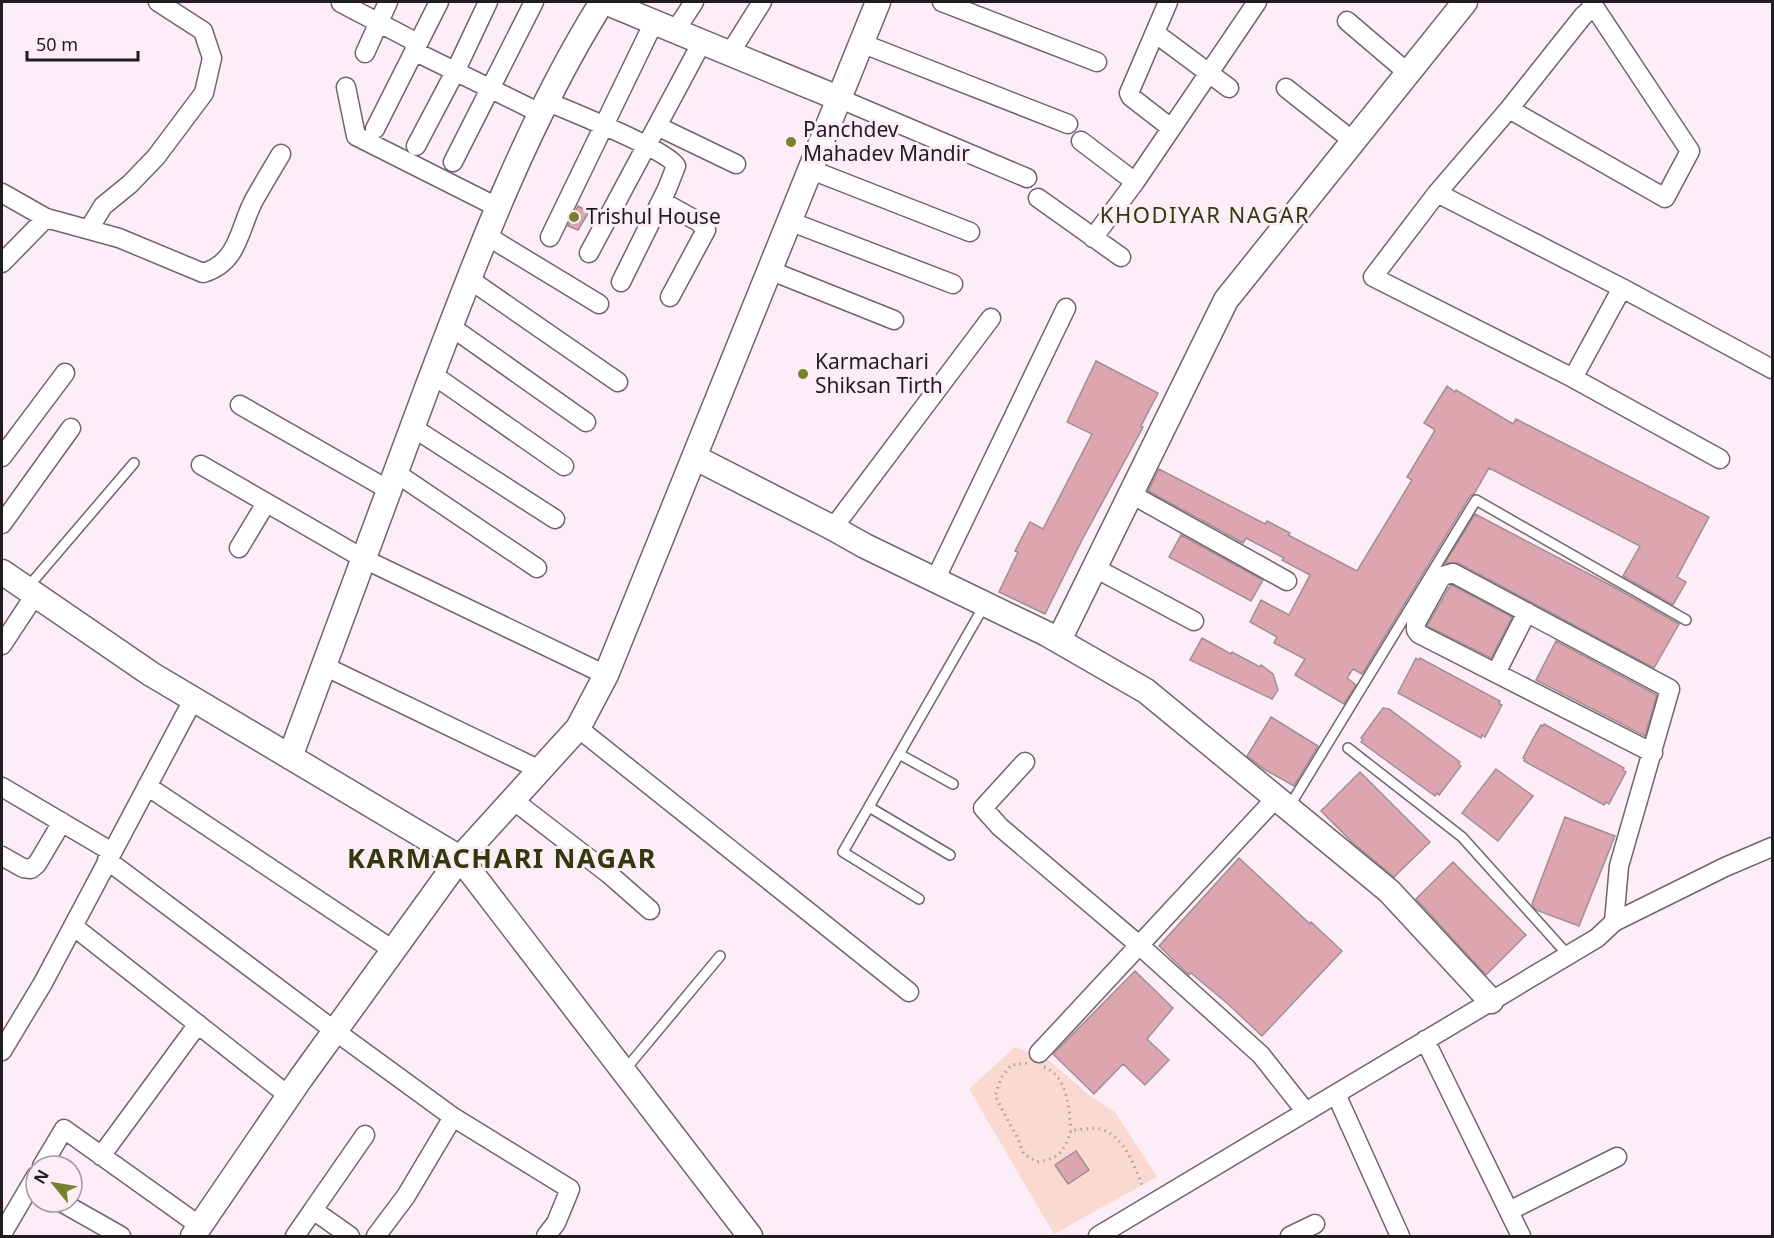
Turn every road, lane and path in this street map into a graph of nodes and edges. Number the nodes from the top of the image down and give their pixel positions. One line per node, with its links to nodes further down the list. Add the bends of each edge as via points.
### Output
1 (158, 2): 58 (street, via 202,31 212,58 204,93 156,157 103,206)
2 (388, 2): 17 (street)
3 (439, 2): 22 (street)
4 (488, 2): 26 (street)
5 (534, 2): 30 (street)
6 (603, 2): 18 (street); 34 (street, via 570,52)
7 (694, 2): 18 (street)
8 (762, 2): 24 (street)
9 (878, 2): 21 (street)
10 (942, 2): 25 (street)
11 (1168, 2): 19 (street)
12 (1257, 2): 27 (street)
13 (1465, 2): 28 (street)
14 (344, 3): 17 (street)
15 (1592, 4): 35 (street); 35 (street, via 1690,151 1665,198)
16 (1347, 21): 28 (street)
17 (378, 22): 22 (street, via 412,40); 23 (street)
18 (665, 26): 20 (street); 38 (street)
19 (1155, 33): 27 (street); 39 (street, via 1130,93)
20 (702, 42): 24 (street); 37 (street)
21 (861, 43): 33 (street); 36 (street)
22 (415, 50): 26 (street); 40 (street)
23 (365, 53)
24 (730, 53): 33 (street)
25 (1097, 62)
26 (455, 72): 30 (street); 43 (street)
27 (1208, 73): 31 (street); 39 (street)
28 (1408, 73): 42 (street)
29 (346, 87): 55 (street, via 356,136)
30 (489, 88): 34 (street); 46 (street)
31 (1229, 88)
32 (1286, 88): 42 (street)
33 (838, 98): 48 (street); 49 (street)
34 (543, 107): 38 (street); 55 (street)
35 (1509, 109): 52 (street)
36 (1068, 124)
37 (657, 126): 44 (street); 47 (street)
38 (604, 127): 44 (street); 61 (street)
39 (1171, 128): 50 (street)
40 (375, 129)
41 (1080, 141): 50 (street)
42 (1353, 141): 93 (street, via 1226,300)
43 (416, 146)
44 (646, 146): 54 (street, via 674,161 676,166); 63 (street)
45 (281, 154): 58 (street, via 254,201 234,249 213,271 203,273)
46 (453, 162)
47 (736, 164)
48 (809, 169): 57 (street); 59 (street)
49 (1027, 178)
50 (1135, 182): 62 (street)
51 (2, 193): 56 (street)
52 (1437, 193): 70 (street); 80 (street, via 1373,277)
53 (1038, 198): 62 (street)
54 (661, 201): 68 (street); 71 (street, via 706,230)
55 (499, 208): 60 (street)
56 (46, 218): 58 (street); 65 (street)
57 (789, 221): 66 (street); 69 (street)
58 (89, 229)
59 (970, 232)
60 (487, 236): 67 (street); 72 (street)
61 (550, 237)
62 (1093, 238): 64 (street)
63 (589, 253)
64 (1121, 257)
65 (2, 262)
66 (769, 270): 75 (street); 87 (street)
67 (469, 279): 76 (street); 81 (street)
68 (621, 282)
69 (952, 284)
70 (1622, 288): 77 (street); 80 (street)
71 (670, 297)
72 (599, 304)
73 (1066, 308): 103 (street)
74 (991, 318): 97 (street)
75 (894, 320)
76 (450, 326): 79 (street); 83 (street)
77 (1773, 369)
78 (64, 373): 86 (street)
79 (432, 374): 84 (street); 91 (street)
80 (1573, 378): 88 (street)
81 (618, 382)
82 (240, 405): 92 (street)
83 (586, 422)
84 (412, 427): 92 (street); 95 (street)
85 (71, 428): 96 (street)
86 (2, 457)
87 (694, 457): 97 (street); 114 (street)
88 (1719, 459)
89 (135, 463): 105 (lane)
90 (201, 465): 94 (street)
91 (564, 466)
92 (392, 481): 99 (street); 100 (street)
93 (1131, 494): 101 (street); 104 (street)
94 (266, 503): 98 (street); 99 (street)
95 (555, 519)
96 (2, 524)
97 (833, 528): 103 (street)
98 (239, 548)
99 (364, 559): 112 (street); 114 (street)
100 (537, 568)
101 (1095, 568): 109 (street); 110 (street)
102 (2, 572): 105 (street)
103 (935, 580): 106 (street)
104 (1287, 581)
105 (31, 592): 111 (street); 115 (street)
106 (985, 604): 110 (street); 119 (lane)
107 (1527, 612): 113 (street); 113 (street, via 1447,573 1416,623 1419,634); 118 (street, via 1671,689)
108 (1686, 620): 127 (lane, via 1476,500)
109 (1194, 621)
110 (1059, 640): 127 (street, via 1146,691)
111 (2, 645)
112 (324, 666): 120 (street); 122 (street)
113 (1496, 673): 118 (street)
114 (606, 675): 116 (street)
115 (193, 700): 120 (street); 124 (street)
116 (578, 728): 122 (street); 143 (street)
117 (1348, 748): 141 (lane, via 1461,837)
118 (1653, 753): 137 (street, via 1619,866)
119 (899, 754): 123 (lane); 128 (lane)
120 (290, 758): 134 (street)
121 (1025, 762): 139 (street, via 983,808 1000,827)
122 (540, 770): 126 (street)
123 (952, 784)
124 (147, 786): 133 (street); 140 (street)
125 (2, 787): 129 (street)
126 (513, 800): 134 (street); 136 (street)
127 (1283, 802): 139 (street); 144 (street, via 1389,891)
128 (869, 807): 132 (lane); 135 (lane, via 843,852)
129 (62, 822): 131 (street, via 31,869); 133 (street)
130 (1773, 847): 137 (street)
131 (2, 855)
132 (950, 855)
133 (109, 856): 138 (street); 146 (street)
134 (460, 858): 140 (street); 150 (street)
135 (920, 900)
136 (650, 910)
137 (1614, 922): 141 (street, via 1597,938)
138 (73, 926): 145 (street); 148 (street)
139 (1140, 945): 149 (street); 153 (street, via 1262,1055)
140 (393, 950): 146 (street)
141 (1568, 955): 144 (street)
142 (720, 956): 150 (lane)
143 (909, 992)
144 (1491, 1001): 147 (street)
145 (198, 1024): 152 (street); 158 (street)
146 (335, 1031): 152 (street); 154 (street)
147 (1425, 1040): 151 (street); 163 (street)
148 (2, 1051)
149 (1036, 1060): 155 (path, via 1053,1071 1065,1090); 155 (path, via 1011,1065 1000,1078 995,1096 1023,1154 1037,1162 1060,1155)
150 (624, 1071): 173 (street)
151 (1336, 1094): 153 (street); 176 (street)
152 (289, 1096): 166 (street)
153 (1306, 1112): 174 (street)
154 (453, 1117): 171 (street, via 406,1196); 172 (street, via 570,1189)
155 (1071, 1130): 160 (path, via 1097,1128 1111,1133 1134,1163)
156 (364, 1135): 162 (street)
157 (49, 1154): 158 (street, via 64,1129)
158 (101, 1156): 166 (street)
159 (1617, 1157): 163 (street)
160 (1142, 1185)
161 (24, 1199): 167 (street)
162 (313, 1210): 169 (street); 170 (street)
163 (1509, 1211): 177 (street)
164 (82, 1214): 168 (street)
165 (1314, 1224): 175 (street)
166 (197, 1231)
167 (2, 1234)
168 (121, 1236)
169 (295, 1236)
170 (350, 1236)
171 (376, 1236)
172 (546, 1236)
173 (750, 1236)
174 (1098, 1236)
175 (1290, 1236)
176 (1400, 1236)
177 (1521, 1236)

